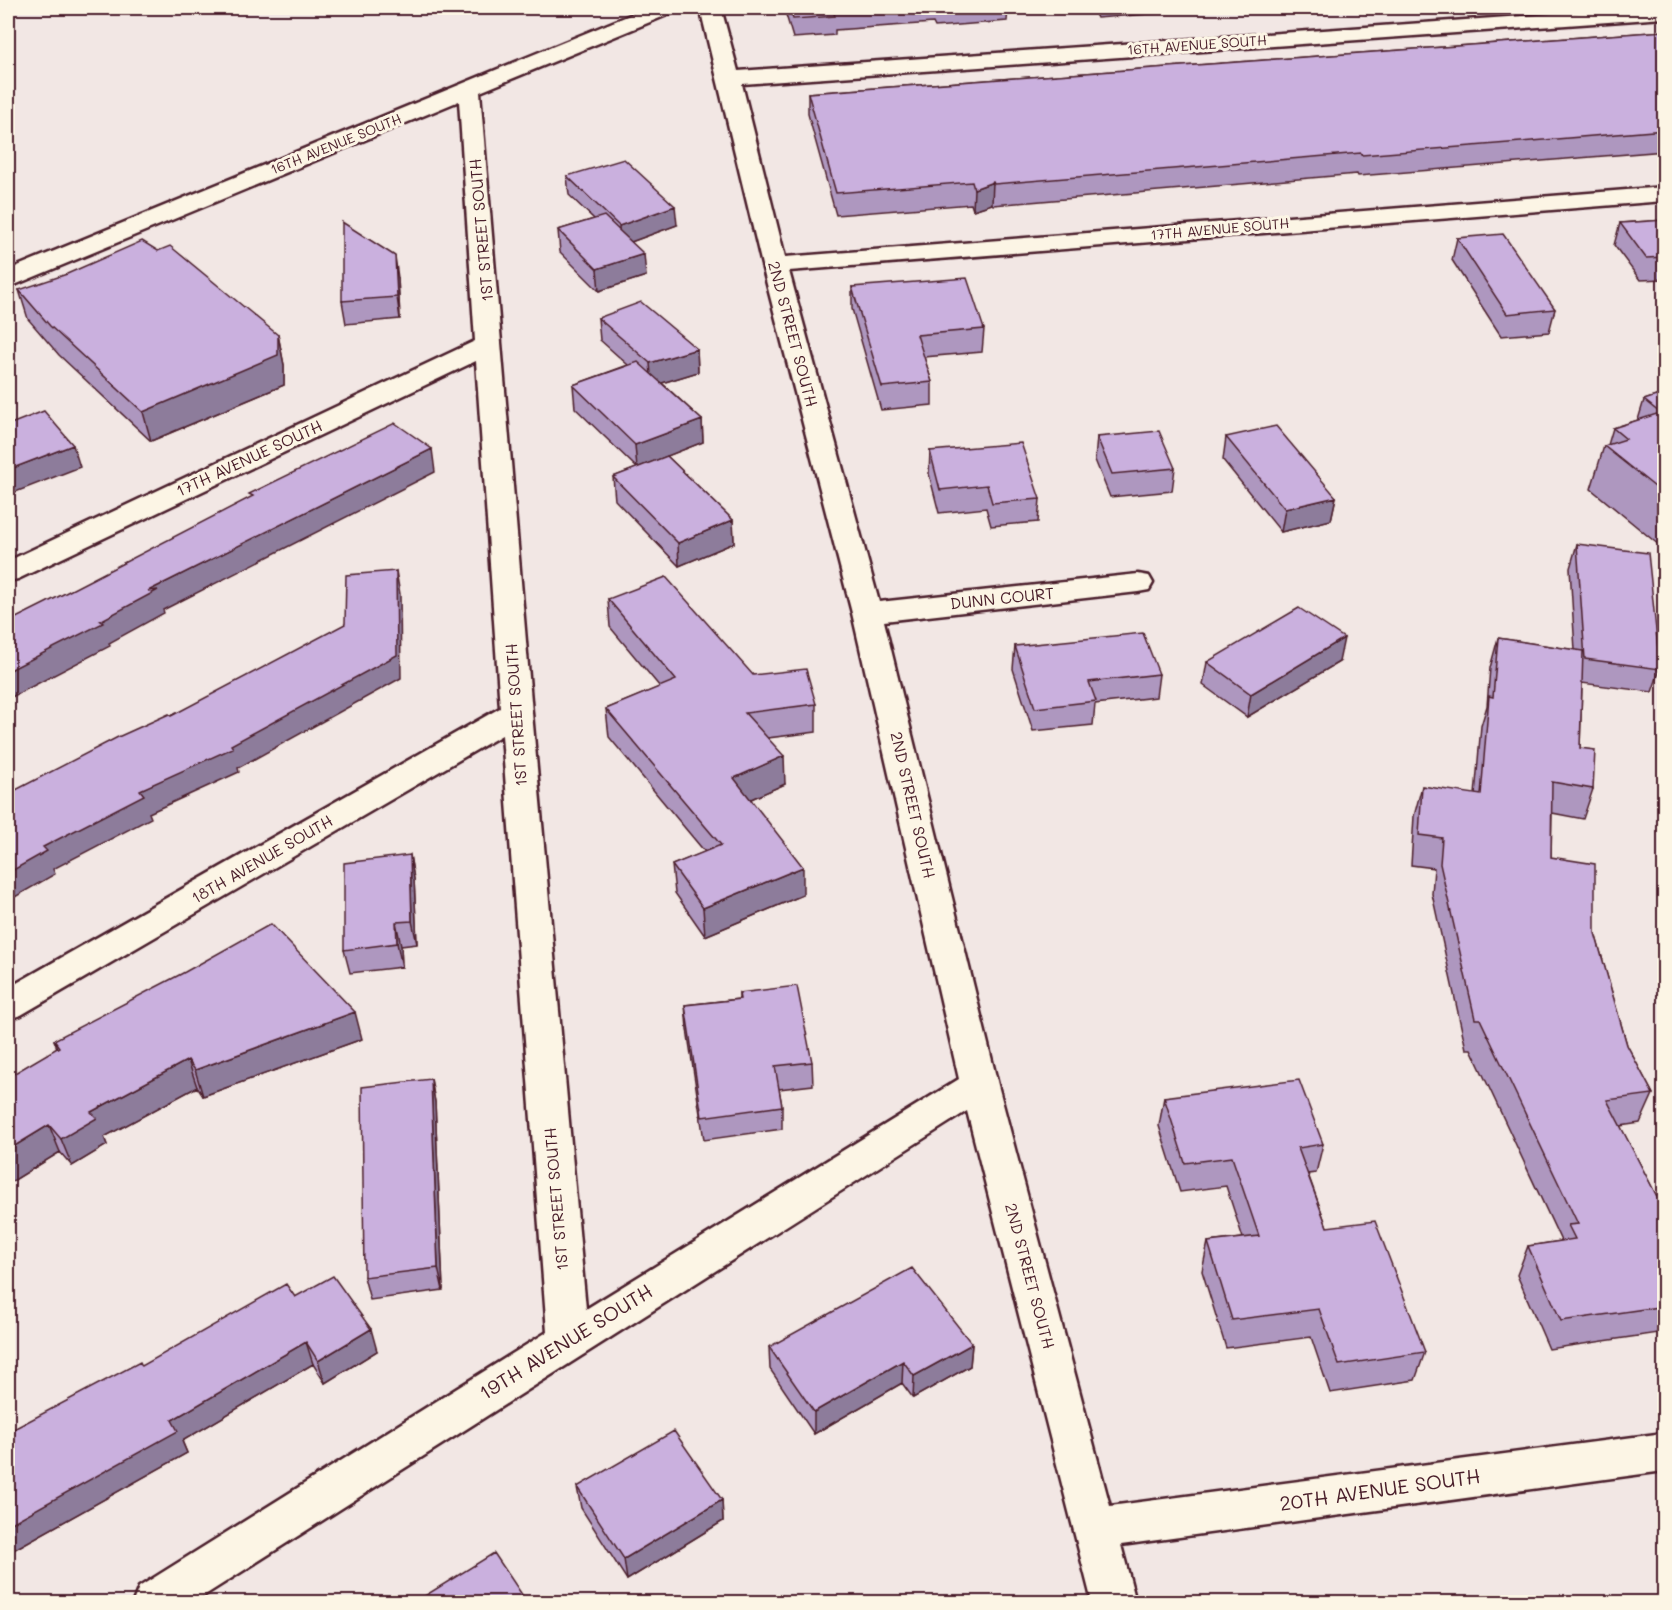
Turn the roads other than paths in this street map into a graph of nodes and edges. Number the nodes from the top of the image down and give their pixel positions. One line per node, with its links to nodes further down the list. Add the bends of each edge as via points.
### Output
1 (664, 8): 5 (street, 16TH AVENUE SOUTH)
2 (710, 8): 4 (street, 2ND STREET SOUTH)
3 (1665, 12): 4 (street, 16TH AVENUE SOUTH)
4 (729, 78): 7 (street, 2ND STREET SOUTH)
5 (470, 89): 8 (street, 16TH AVENUE SOUTH); 9 (street, 1ST STREET SOUTH)
6 (1665, 194): 7 (street, 17TH AVENUE SOUTH)
7 (775, 265): 12 (street, 2ND STREET SOUTH)
8 (8, 279)
9 (490, 344): 10 (street, 17TH AVENUE SOUTH); 13 (street, 1ST STREET SOUTH)
10 (8, 572)
11 (1137, 583): 12 (street, DUNN COURT)
12 (867, 613): 15 (street, 2ND STREET SOUTH)
13 (516, 713): 14 (street, 18TH AVENUE SOUTH); 16 (street, 1ST STREET SOUTH)
14 (8, 1005)
15 (979, 1085): 16 (street, 19TH AVENUE SOUTH); 18 (street, 2ND STREET SOUTH)
16 (568, 1341): 19 (street, 19TH AVENUE SOUTH)
17 (1665, 1452): 18 (street, 20TH AVENUE SOUTH)
18 (1095, 1528): 20 (street, 2ND STREET SOUTH)
19 (155, 1602)
20 (1114, 1602)

